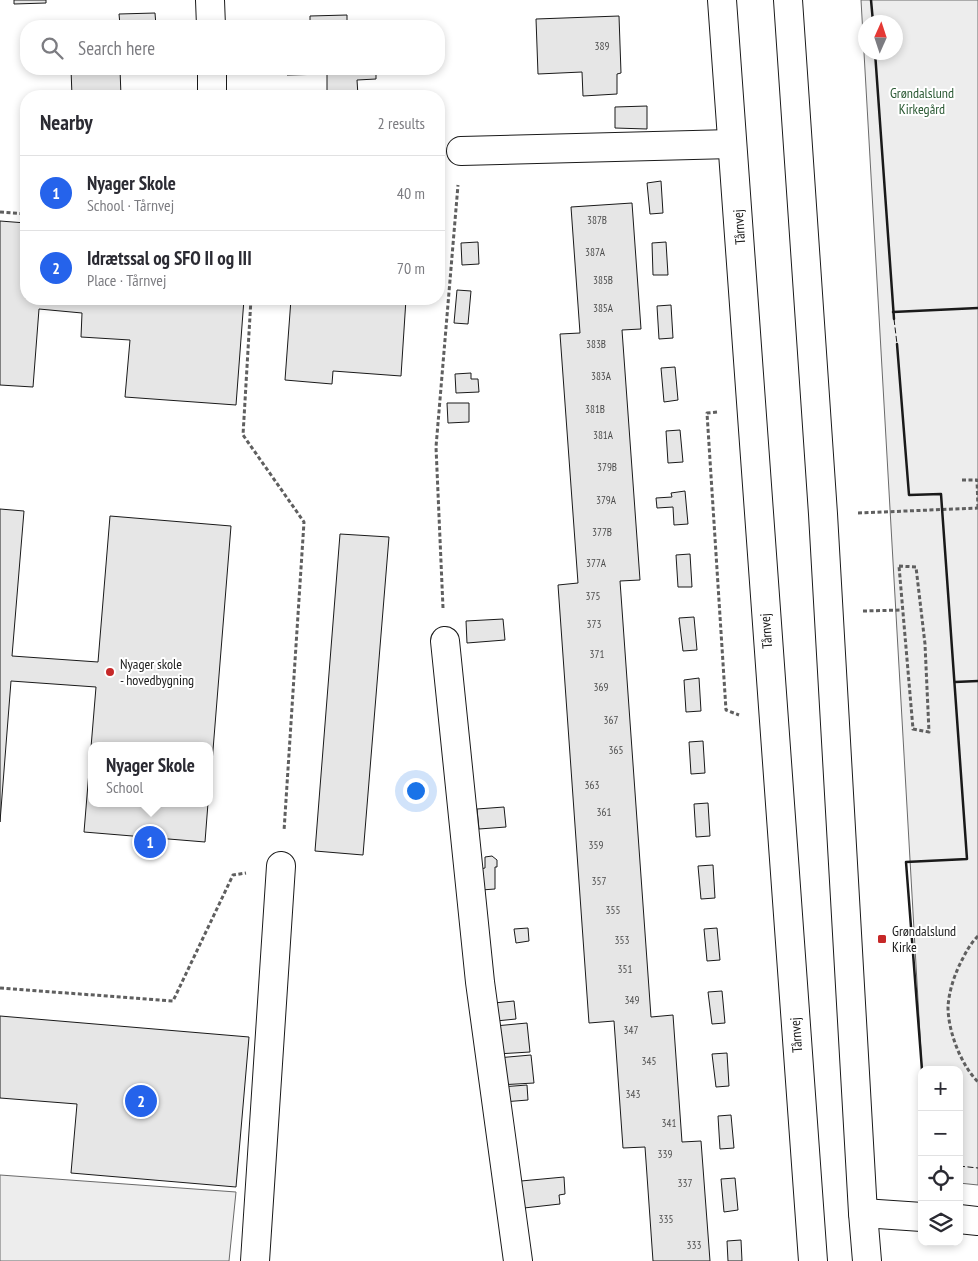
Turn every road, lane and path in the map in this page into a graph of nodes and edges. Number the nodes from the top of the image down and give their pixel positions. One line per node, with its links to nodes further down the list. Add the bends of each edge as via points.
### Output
1 (210, 0): 4 (street)
2 (722, 0): 7 (street, Tårnvej)
3 (788, 0): 15 (street)
4 (211, 20)
5 (212, 75): 6 (street)
6 (212, 90)
7 (732, 144): 8 (street); 12 (street, Tårnvej)
8 (461, 151): 16 (path, via 436,447)
9 (0, 212): 10 (path)
10 (20, 214)
11 (251, 305): 19 (path, via 243,435 304,522)
12 (752, 408): 18 (path, via 706,413); 29 (street, Tårnvej)
13 (962, 480): 14 (path, via 977,480)
14 (978, 508): 15 (path)
15 (823, 514): 23 (street)
16 (444, 641): 28 (street, via 480,982)
17 (925, 644): 17 (path, via 916,567 899,566 913,730 929,732)
18 (726, 710)
19 (281, 866): 21 (path, via 233,875 172,1001); 27 (street)
20 (978, 936): 22 (path, via 971,942 955,973 948,1008 954,1042 970,1074)
21 (0, 988)
22 (978, 1082)
23 (863, 1214): 24 (street); 30 (street)
24 (918, 1217)
25 (963, 1219): 26 (street)
26 (978, 1220)
27 (254, 1261)
28 (518, 1261)
29 (813, 1261)
30 (867, 1261)

